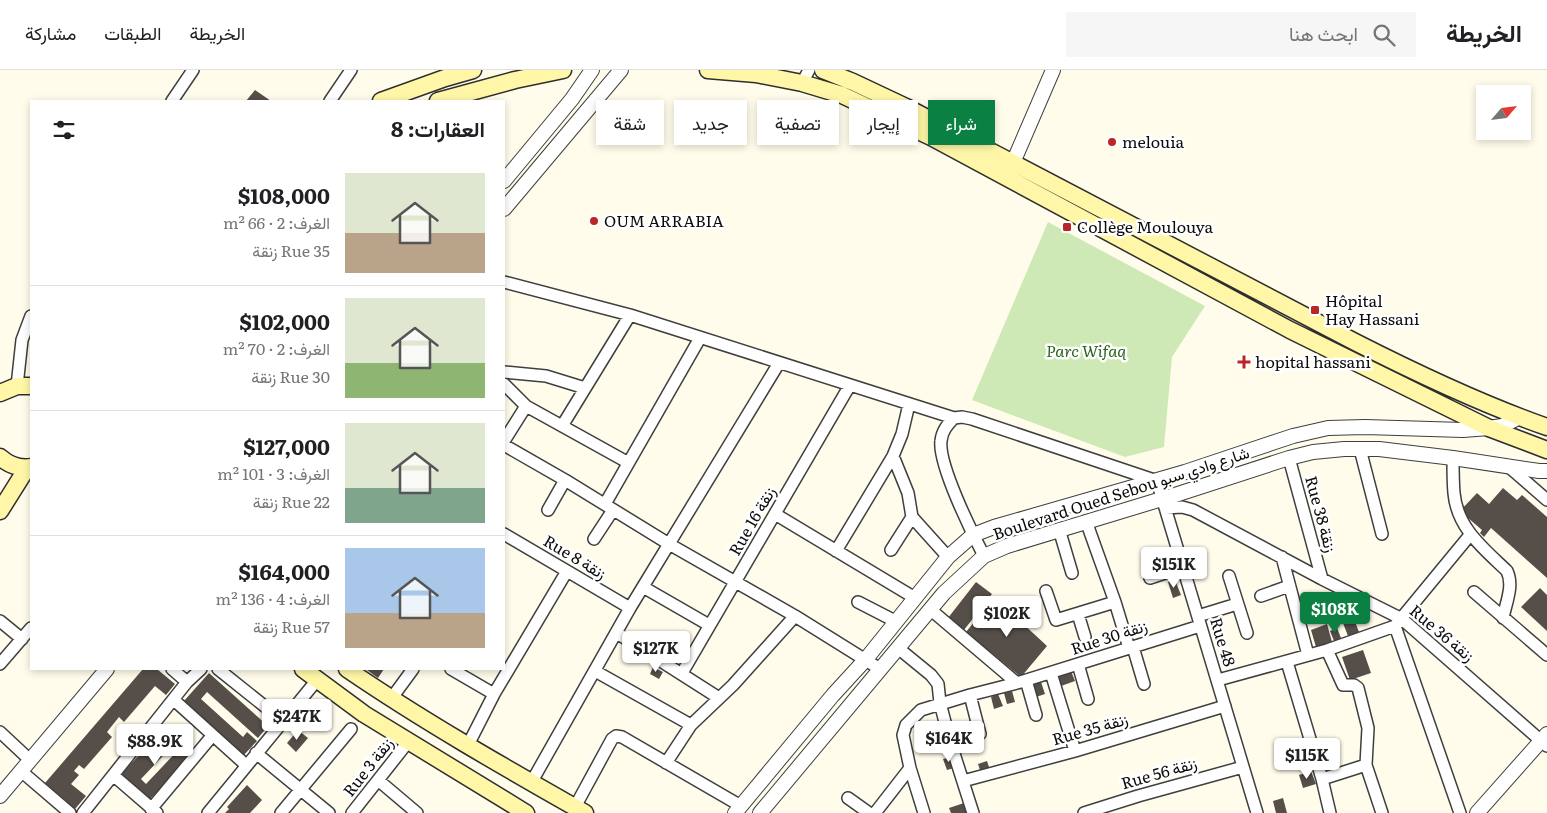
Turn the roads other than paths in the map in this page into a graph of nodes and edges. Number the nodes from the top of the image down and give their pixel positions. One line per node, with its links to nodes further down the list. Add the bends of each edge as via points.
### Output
1 (193, 70): 11 (street)
2 (351, 70): 12 (street)
3 (473, 70): 13 (main road)
4 (563, 70): 14 (main road)
5 (592, 70): 16 (street)
6 (621, 70): 17 (street)
7 (708, 70): 10 (main road)
8 (823, 70): 15 (main road, via 906,107)
9 (1053, 70): 15 (street)
10 (805, 77): 15 (main road, via 931,137)
11 (173, 100)
12 (331, 100)
13 (384, 100)
14 (442, 100)
15 (1010, 170): 19 (main road); 20 (main road)
16 (505, 180)
17 (505, 208)
18 (505, 282): 21 (street)
19 (1244, 284): 20 (main road); 23 (main road)
20 (1235, 300): 25 (main road)
21 (630, 316): 24 (street); 30 (street)
22 (30, 319): 31 (street)
23 (1314, 321): 25 (main road); 34 (main road, via 1427,378)
24 (700, 338): 26 (street); 47 (street)
25 (1307, 338): 38 (main road)
26 (779, 363): 29 (street); 67 (street)
27 (505, 372): 30 (street, via 546,376)
28 (505, 385): 33 (street)
29 (850, 385): 32 (street); 58 (street, Rue 16 زنقة)
30 (585, 388): 36 (street)
31 (10, 389)
32 (909, 404): 35 (street); 43 (street)
33 (526, 406): 36 (street); 39 (street)
34 (1520, 417): 37 (main road); 38 (street, Boulevard Oued Sebou شارع وادي سبو)
35 (954, 418): 52 (street, via 972,419); 63 (street, via 943,431 942,455)
36 (562, 426): 47 (street)
37 (1547, 427)
38 (1489, 428): 42 (main road); 52 (street, Boulevard Oued Sebou شارع وادي سبو, via 1328,428 1293,436)
39 (505, 439)
40 (505, 446): 51 (street)
41 (1360, 449): 44 (street, Boulevard Oued Sebou شارع وادي سبو, via 1313,452); 45 (street, Boulevard Oued Sebou شارع وادي سبو); 62 (street)
42 (1547, 450)
43 (893, 456): 59 (street, via 903,476); 69 (street)
44 (1289, 458): 54 (street, Boulevard Oued Sebou شارع وادي سبو); 78 (street, Rue 38 زنقة)
45 (1453, 458): 48 (street, Boulevard Oued Sebou شارع وادي سبو); 65 (street, via 1457,511)
46 (1, 460): 49 (main road)
47 (627, 462): 55 (street)
48 (1508, 466): 50 (street, Boulevard Oued Sebou شارع وادي سبو); 53 (street)
49 (29, 468): 57 (main road)
50 (1547, 471)
51 (565, 480): 55 (street); 56 (street)
52 (1157, 481): 54 (street, Rue 48); 63 (street, Boulevard Oued Sebou شارع وادي سبو)
53 (1547, 500)
54 (1163, 503): 60 (street, Boulevard Oued Sebou شارع وادي سبو); 72 (street, Rue 36 زنقة, via 1193,510); 73 (street, Rue 48)
55 (609, 507): 66 (street); 67 (street)
56 (548, 510)
57 (0, 511)
58 (775, 514): 69 (street); 79 (street, Rue 16 زنقة)
59 (912, 517): 68 (street); 71 (street)
60 (1086, 522): 61 (street, Boulevard Oued Sebou شارع وادي سبو); 87 (street)
61 (1059, 529): 70 (street, Boulevard Oued Sebou شارع وادي سبو); 75 (street)
62 (1382, 534)
63 (973, 535): 70 (street); 71 (street, Boulevard Oued Sebou شارع وادي سبو)
64 (505, 536): 74 (street, Rue 8 زنقة)
65 (1470, 536): 93 (street, via 1510,577); 97 (street)
66 (594, 539)
67 (669, 544): 79 (street); 81 (street)
68 (890, 550)
69 (836, 551): 85 (street)
70 (984, 556): 90 (street, Boulevard Oued Sebou شارع وادي سبو, via 944,593)
71 (948, 557): 85 (street, Boulevard Oued Sebou شارع وادي سبو)
72 (1282, 557): 78 (street, Rue 36 زنقة); 80 (street)
73 (1183, 567): 77 (street); 96 (street, Rue 48)
74 (567, 571): 89 (street, Rue 8 زنقة); 130 (street)
75 (1072, 573)
76 (1229, 576): 88 (street)
77 (1150, 578)
78 (1322, 579): 97 (street, Rue 36 زنقة)
79 (736, 582): 92 (street); 98 (street, Rue 16 زنقة)
80 (1290, 586): 84 (street); 108 (street)
81 (644, 587): 89 (street); 98 (street)
82 (1046, 592): 91 (street, via 1056,620)
83 (1474, 592): 93 (street)
84 (1261, 596)
85 (915, 598): 95 (street, Boulevard Oued Sebou شارع وادي سبو)
86 (858, 602): 95 (street)
87 (1115, 602): 91 (street); 104 (street)
88 (1237, 604): 96 (street, Rue 30 زنقة); 101 (street)
89 (630, 608): 100 (street)
90 (931, 610): 105 (street, Boulevard Oued Sebou شارع وادي سبو); 128 (street)
91 (1078, 614): 102 (street)
92 (795, 616): 109 (street); 132 (street)
93 (1503, 618): 107 (street)
94 (0, 621): 103 (street)
95 (895, 621): 109 (street, Boulevard Oued Sebou شارع وادي سبو)
96 (1199, 621): 104 (street, Rue 30 زنقة); 126 (street, Rue 48)
97 (1398, 622): 106 (street); 145 (street, Rue 36 زنقة); 185 (street)
98 (709, 625): 123 (street, Rue 16 زنقة)
99 (30, 629): 103 (street)
100 (617, 634): 122 (street); 123 (street)
101 (1246, 634)
102 (1085, 637)
103 (22, 639): 111 (street)
104 (1131, 647): 112 (street, Rue 30 زنقة); 129 (street)
105 (898, 648): 113 (street, Boulevard Oued Sebou شارع وادي سبو); 136 (street, via 935,679 940,690)
106 (1327, 650): 108 (street); 153 (street, via 1342,685 1358,688 1368,728)
107 (1547, 654)
108 (1308, 655): 110 (street)
109 (866, 659): 113 (street); 165 (street, Boulevard Oued Sebou شارع وادي سبو)
110 (1287, 662): 126 (street); 158 (street)
111 (0, 664)
112 (1078, 664): 124 (street, Rue 30 زنقة); 133 (street)
113 (880, 669): 176 (street, Boulevard Oued Sebou شارع وادي سبو)
114 (104, 670): 150 (street)
115 (173, 670): 127 (street)
116 (200, 670): 127 (street)
117 (219, 670): 139 (street)
118 (304, 670): 125 (main road)
119 (348, 670): 135 (main road)
120 (412, 670): 135 (street)
121 (453, 670): 130 (street)
122 (595, 671): 140 (street); 161 (street)
123 (682, 673): 132 (street)
124 (1051, 673): 128 (street, Rue 30 زنقة); 148 (street)
125 (317, 680): 139 (street); 146 (main road)
126 (1218, 680): 137 (street, Rue 48)
127 (188, 682): 134 (street)
128 (1022, 682): 131 (street, Rue 30 زنقة); 138 (street)
129 (1144, 684)
130 (494, 694): 147 (street)
131 (970, 695): 136 (street, Rue 30 زنقة); 143 (street)
132 (720, 698): 140 (street)
133 (1088, 699)
134 (174, 700): 144 (street); 157 (street)
135 (391, 700): 147 (main road)
136 (940, 703): 155 (street, Rue 30 زنقة, via 921,710 906,724 903,734); 160 (street)
137 (1225, 706): 148 (street, Rue 35 زنقة); 154 (street, Rue 48)
138 (1036, 714)
139 (283, 721): 149 (street)
140 (691, 725): 151 (street)
141 (352, 729): 162 (street)
142 (0, 732): 150 (street)
143 (980, 734)
144 (212, 736): 152 (street); 167 (street)
145 (1545, 740): 186 (street)
146 (408, 742): 159 (street, Rue 3 زنقة); 168 (main road)
147 (468, 745): 161 (main road)
148 (1075, 751): 160 (street, Rue 35 زنقة)
149 (256, 752): 152 (street); 162 (street)
150 (30, 760): 156 (street)
151 (666, 762): 165 (street); 166 (street, via 616,736)
152 (246, 765): 171 (street)
153 (1366, 766): 158 (street); 184 (street)
154 (1243, 767): 181 (street, Rue 56 زنقة); 182 (street, Rue 48)
155 (910, 768): 178 (street); 179 (street, Rue 30 زنقة)
156 (20, 771): 163 (street); 169 (street)
157 (113, 775): 167 (street); 170 (street)
158 (1322, 779): 183 (street)
159 (378, 780): 174 (street, Rue 3 زنقة); 175 (street)
160 (963, 781): 180 (street)
161 (531, 783): 166 (main road)
162 (300, 789): 172 (street); 173 (street)
163 (0, 796)
164 (848, 798): 177 (street)
165 (738, 809)
166 (580, 810)
167 (154, 811)
168 (520, 811)
169 (70, 813)
170 (83, 813)
171 (208, 813)
172 (281, 813)
173 (329, 813)
174 (352, 813)
175 (417, 813)
176 (762, 813)
177 (869, 813)
178 (875, 813)
179 (924, 813)
180 (973, 813)
181 (1084, 813)
182 (1257, 813)
183 (1330, 813)
184 (1382, 813)
185 (1460, 813)
186 (1477, 813)

